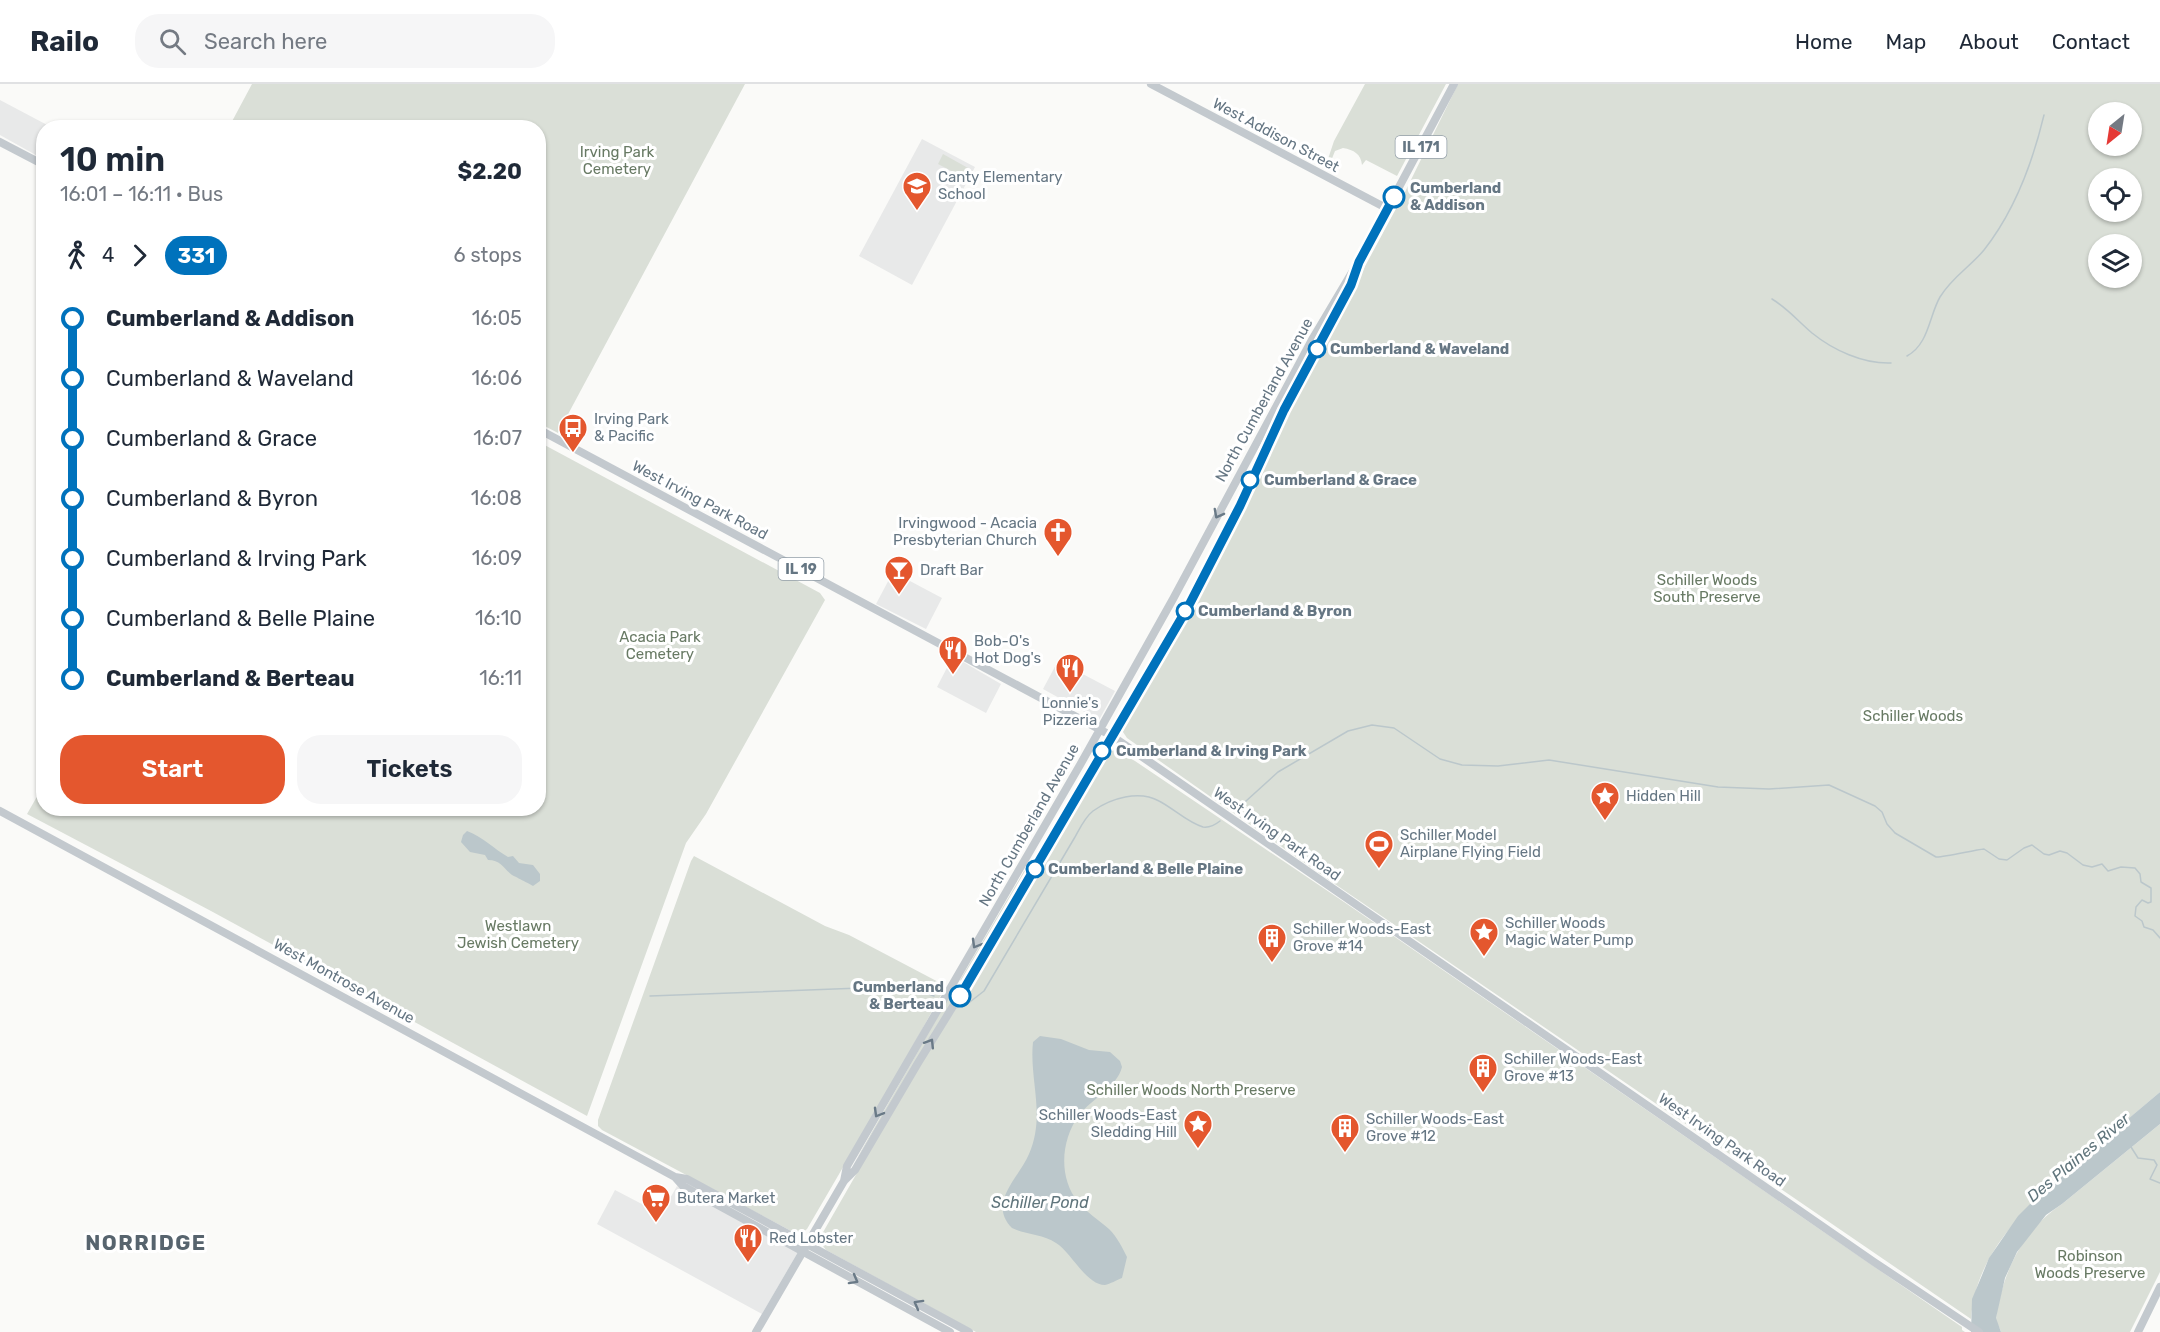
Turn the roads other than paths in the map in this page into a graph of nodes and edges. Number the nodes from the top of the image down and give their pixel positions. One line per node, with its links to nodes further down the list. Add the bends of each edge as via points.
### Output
1 (1151, 84): 5 (street, West Addison Street)
2 (1454, 84): 5 (main road, North Cumberland Avenue / IL 171)
3 (0, 142): 4 (main road)
4 (36, 161)
5 (1388, 209): 6 (main road, North Cumberland Avenue / IL 171)
6 (1359, 262): 8 (main road, North Cumberland Avenue / IL 171, one-way to 8, via 1313,338); 9 (main road, North Cumberland Avenue / IL 171, via 1351,285 1284,410 1193,597)
7 (546, 433): 8 (main road, West Irving Park Road / IL 19)
8 (1100, 729): 9 (main road, West Irving Park Road / IL 19); 11 (main road, North Cumberland Avenue / IL 171, one-way to 11, via 847,1166)
9 (1112, 736): 11 (main road, North Cumberland Avenue / IL 171, one-way to 9, via 855,1170 989,949); 17 (main road, West Irving Park Road / IL 19)
10 (0, 811): 12 (street, West Montrose Avenue, via 675,1176 683,1186)
11 (844, 1181): 12 (main road, North Cumberland Avenue / IL 171)
12 (805, 1248): 14 (main road, North Cumberland Avenue / IL 171); 15 (street, West Montrose Avenue, one-way to 15); 16 (street, West Montrose Avenue, one-way to 12)
13 (2160, 1287): 18 (street)
14 (756, 1332)
15 (950, 1332)
16 (969, 1332)
17 (1979, 1332)
18 (2138, 1332)

